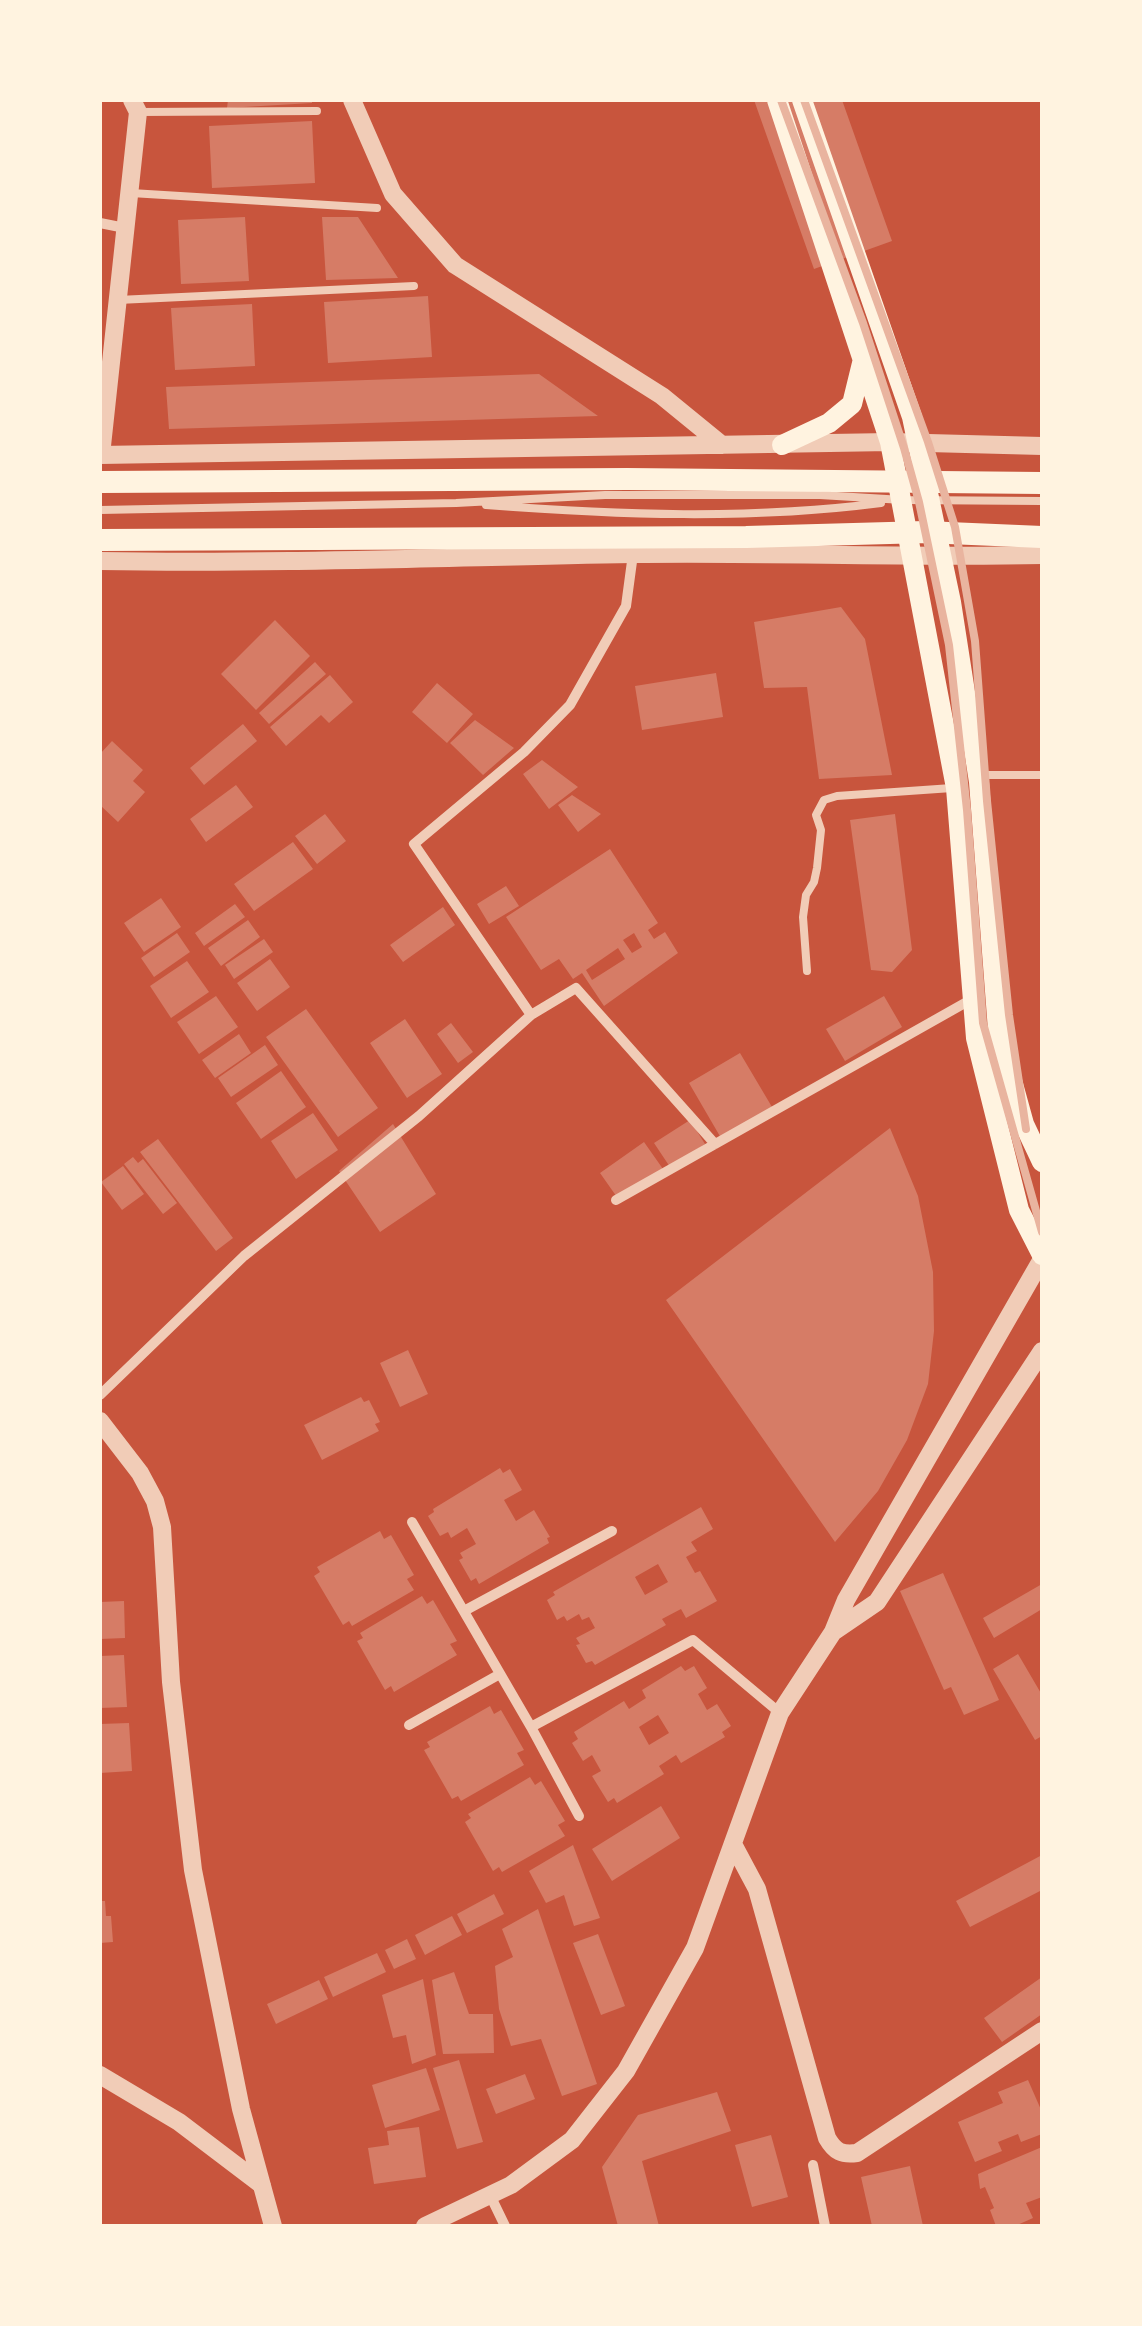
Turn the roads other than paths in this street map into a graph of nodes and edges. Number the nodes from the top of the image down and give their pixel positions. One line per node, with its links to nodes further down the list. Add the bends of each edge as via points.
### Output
1 (352, 100): 16 (street, via 393,194 455,265 662,396)
2 (777, 100): 12 (main road)
3 (802, 100): 14 (main road)
4 (138, 104): 5 (lane); 6 (street)
5 (317, 111)
6 (131, 193): 7 (lane); 9 (street)
7 (377, 208)
8 (100, 223): 9 (street)
9 (125, 228): 11 (street)
10 (414, 286): 11 (lane)
11 (118, 300): 18 (street)
12 (864, 357): 13 (main road); 15 (main road, via 852,404)
13 (890, 442): 14 (street); 15 (street); 21 (main road)
14 (917, 442): 17 (street); 22 (main road)
15 (782, 445): 16 (street)
16 (722, 446): 18 (street)
17 (1042, 446)
18 (101, 455)
19 (100, 482): 20 (main road)
20 (1042, 483)
21 (902, 500): 22 (lane); 24 (lane, via 622,494); 24 (lane, via 818,511 604,514); 30 (main road)
22 (930, 500): 23 (lane); 31 (main road)
23 (1042, 501)
24 (456, 503): 25 (lane)
25 (100, 510)
26 (1042, 537): 27 (main road, via 925,532)
27 (100, 540)
28 (632, 554): 30 (street); 32 (street); 38 (street, via 626,606 570,706 414,844)
29 (1042, 555): 31 (street)
30 (911, 556): 31 (street); 35 (main road)
31 (942, 557): 33 (main road)
32 (100, 561)
33 (978, 775): 34 (lane); 40 (main road, via 998,1030 1024,1124)
34 (1042, 776)
35 (956, 788): 36 (lane, via 837,796 818,807 816,868 803,917); 37 (main road)
36 (807, 971)
37 (973, 998): 39 (street); 42 (main road, via 976,1038 1019,1210)
38 (531, 1015): 39 (street, via 576,988); 44 (street, via 244,1256)
39 (715, 1144): 41 (street)
40 (1042, 1162)
41 (616, 1200)
42 (1042, 1257): 49 (street, via 855,1582)
43 (1042, 1351): 49 (street, via 877,1602)
44 (100, 1395)
45 (100, 1421): 59 (street, via 140,1473 162,1527 193,1870 240,2110)
46 (412, 1522): 48 (street)
47 (612, 1531): 48 (street)
48 (464, 1611): 50 (street)
49 (833, 1632): 51 (street)
50 (500, 1674): 52 (street); 53 (street)
51 (780, 1712): 53 (street, via 692,1640); 55 (street)
52 (410, 1724)
53 (530, 1726): 54 (street)
54 (579, 1816)
55 (734, 1844): 56 (street, via 757,1890 834,2149 858,2153); 60 (street, via 695,1948 626,2071 572,2140)
56 (1042, 2030)
57 (100, 2075): 59 (street, via 179,2122)
58 (813, 2164): 64 (street)
59 (262, 2185): 61 (street)
60 (490, 2195): 62 (street); 63 (street)
61 (273, 2226)
62 (425, 2226)
63 (506, 2226)
64 (825, 2226)

